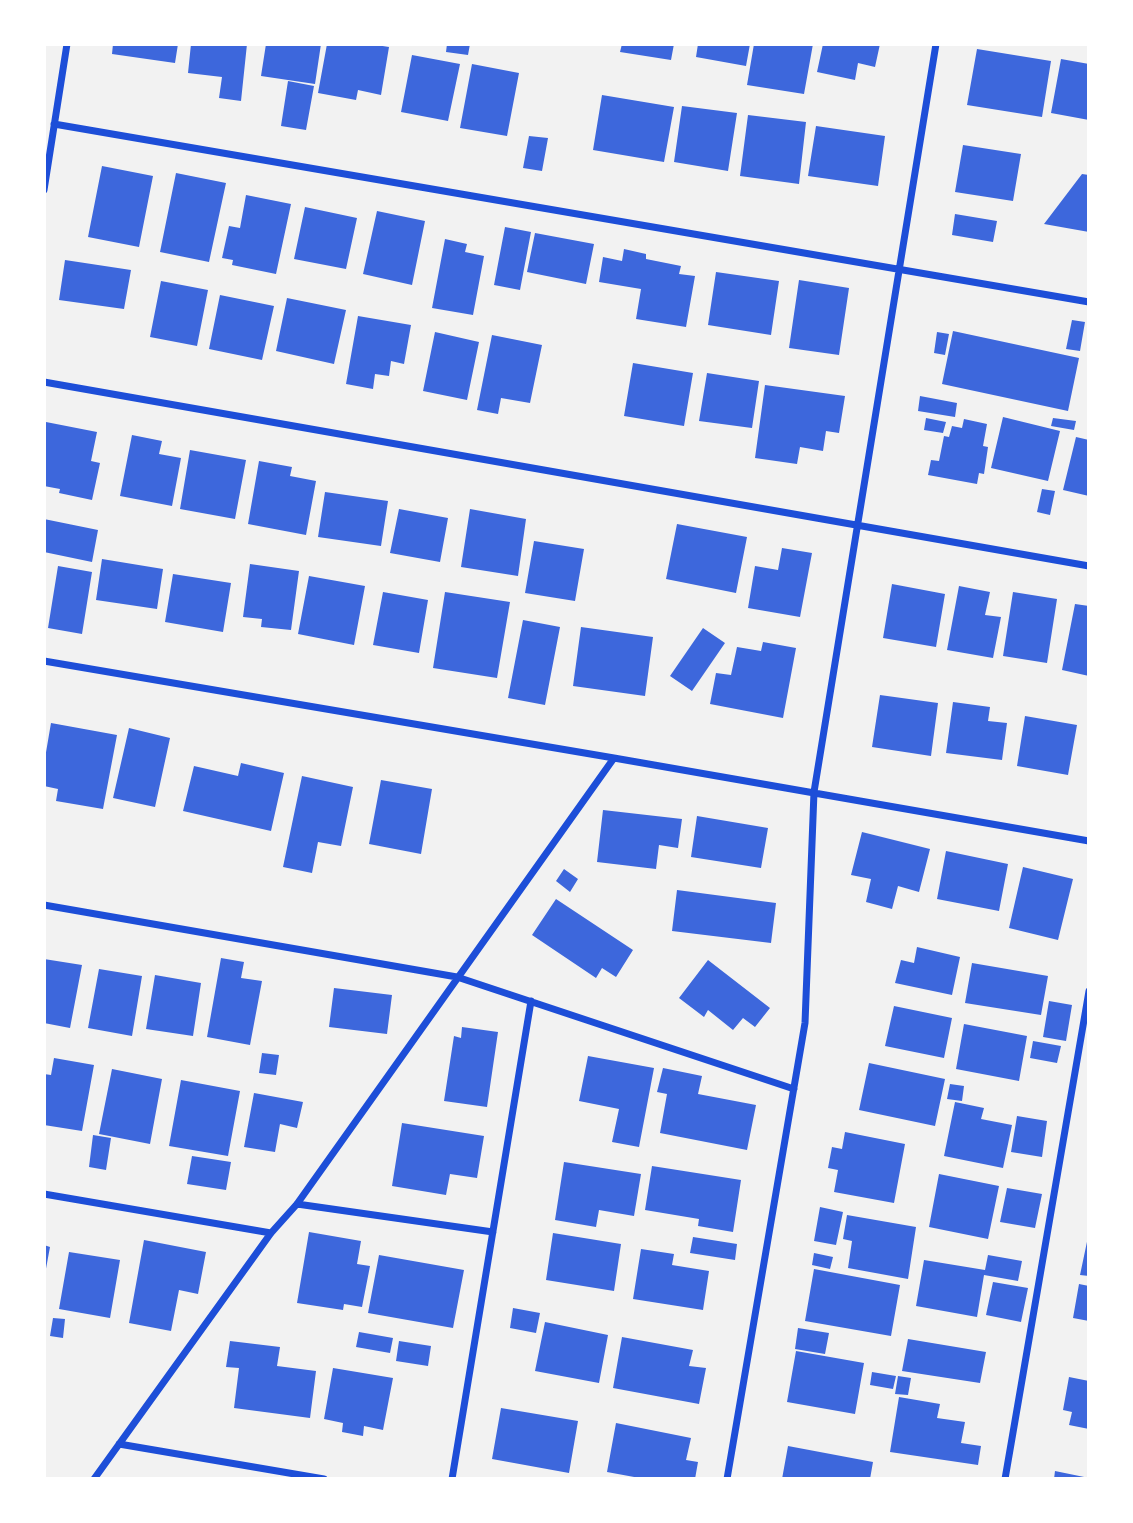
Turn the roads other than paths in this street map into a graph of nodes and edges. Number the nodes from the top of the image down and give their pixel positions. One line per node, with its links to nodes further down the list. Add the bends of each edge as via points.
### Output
1 (67, 44): 3 (street)
2 (936, 44): 5 (street)
3 (54, 124): 4 (street); 5 (street)
4 (44, 190)
5 (899, 268): 6 (street); 8 (street)
6 (1089, 302)
7 (44, 382): 8 (street)
8 (857, 526): 9 (street); 12 (street)
9 (1089, 566)
10 (44, 661): 11 (street)
11 (614, 758): 12 (street); 15 (street)
12 (814, 792): 13 (street); 18 (street, via 805,1023)
13 (1089, 841)
14 (44, 905): 15 (street)
15 (457, 977): 17 (street); 20 (street)
16 (1089, 991): 28 (street)
17 (531, 1001): 18 (street); 21 (street)
18 (794, 1089): 27 (street)
19 (44, 1194): 22 (street)
20 (297, 1204): 21 (street); 22 (street)
21 (493, 1232): 26 (street)
22 (271, 1233): 23 (street)
23 (119, 1444): 24 (street); 25 (street)
24 (94, 1479)
25 (324, 1479)
26 (452, 1479)
27 (727, 1479)
28 (1005, 1479)

